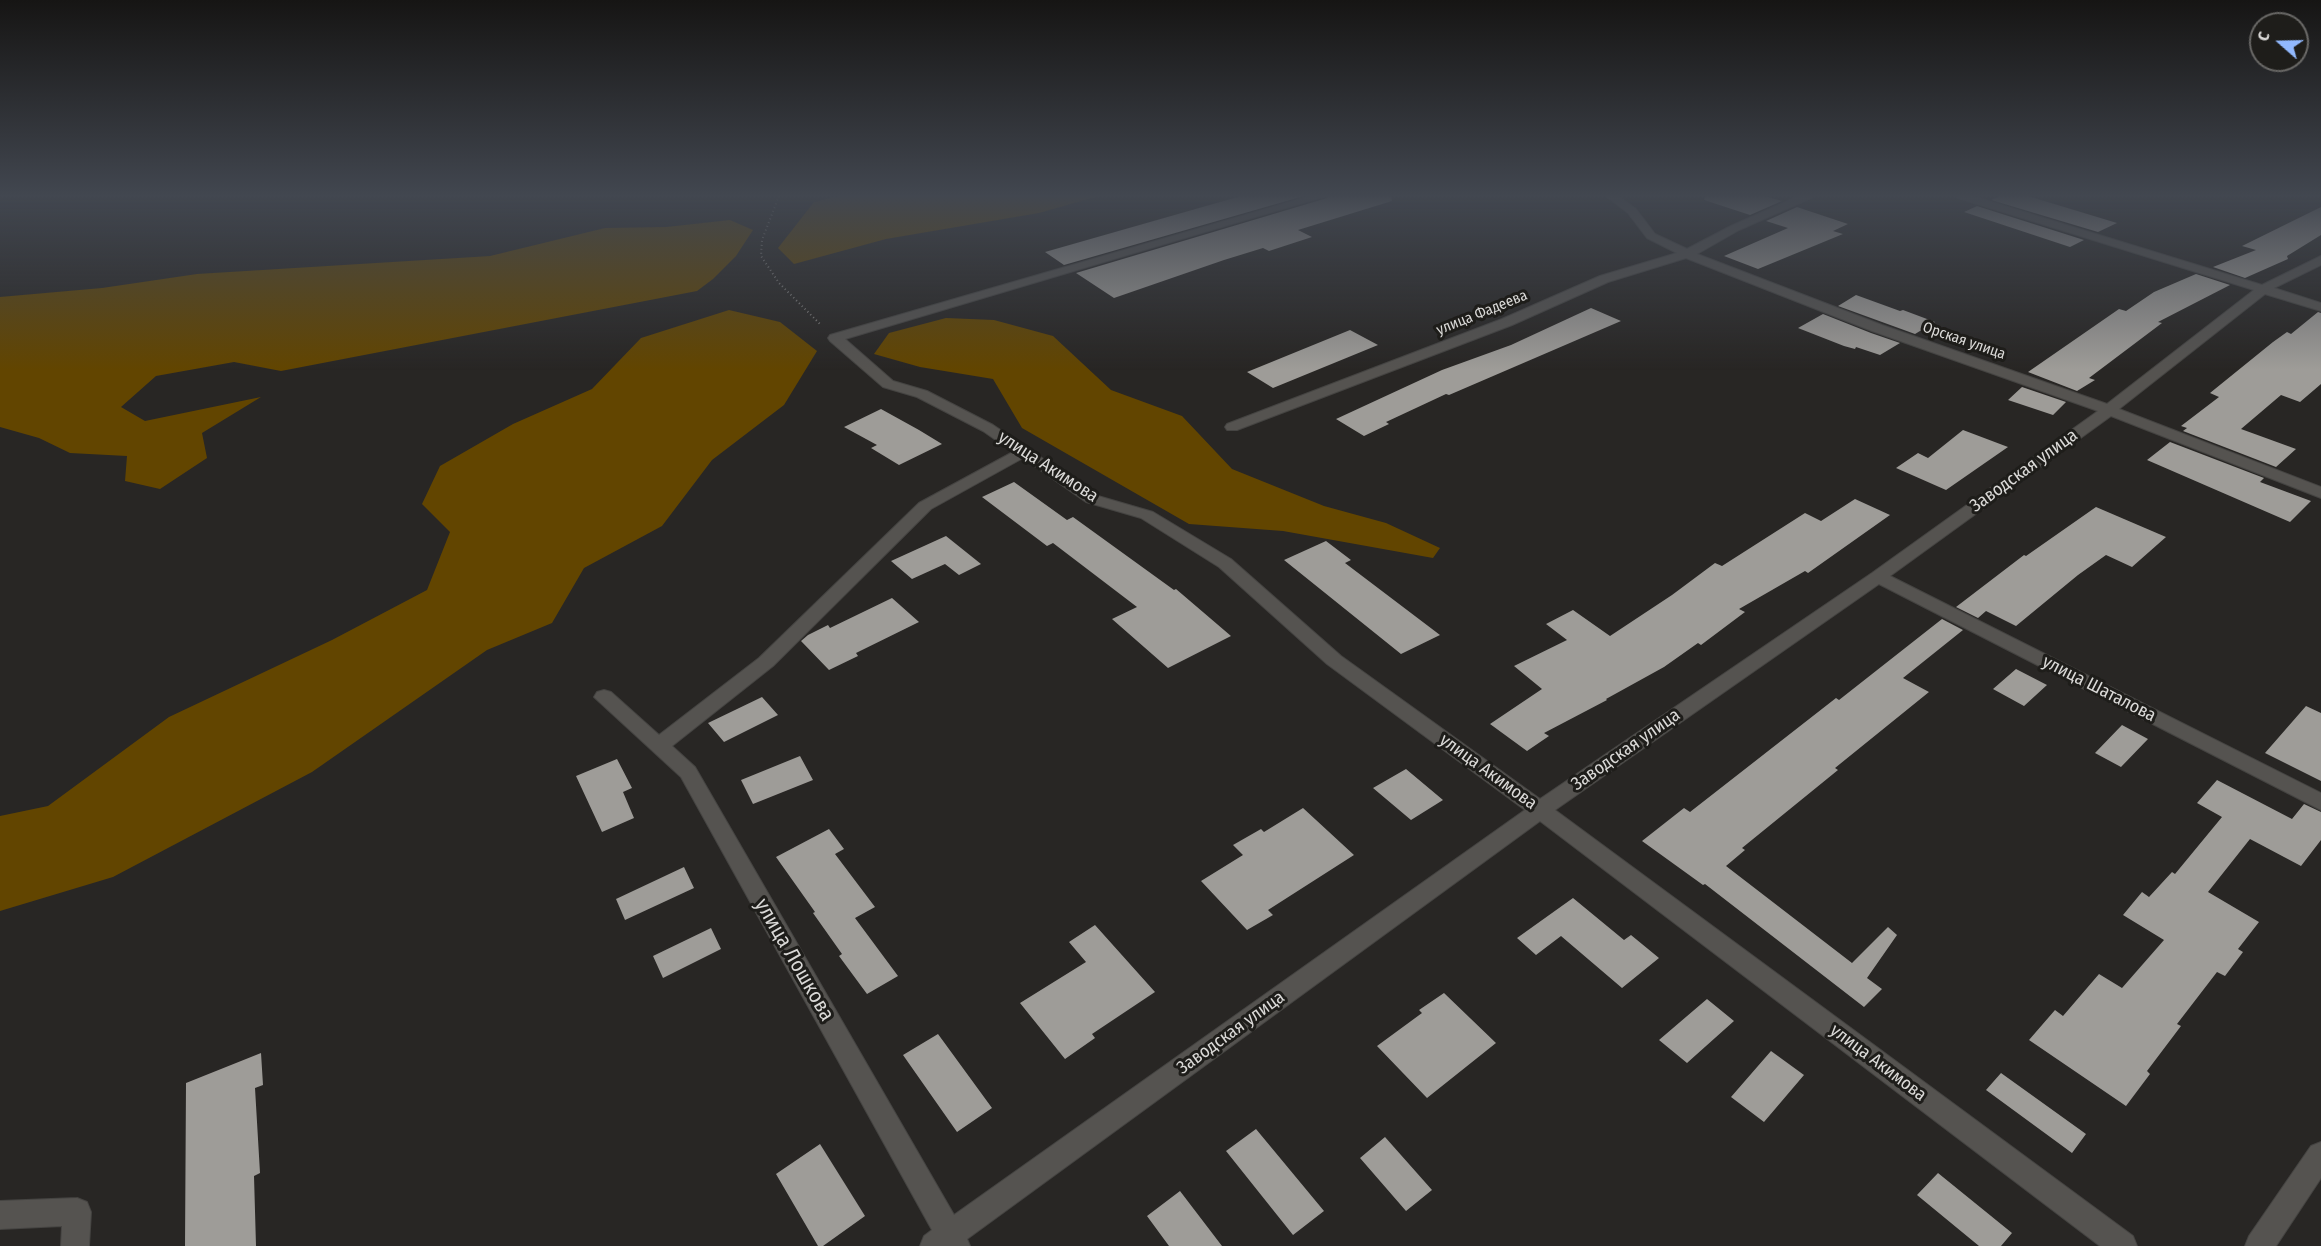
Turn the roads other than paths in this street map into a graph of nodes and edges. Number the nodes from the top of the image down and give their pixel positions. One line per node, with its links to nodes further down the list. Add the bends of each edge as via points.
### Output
1 (1122, 254): 9 (street, улица Акимова, via 835,338 888,384 922,394 988,428)
2 (1687, 254): 7 (street, Орская улица, via 1877,328); 8 (street, улица Фадеева, via 1604,279)
3 (2150, 254): 5 (street)
4 (2321, 260): 5 (street, Заводская улица)
5 (2263, 289): 6 (street); 7 (street, Заводская улица)
6 (2321, 307)
7 (2109, 410): 10 (street, Орская улица); 11 (street, Заводская улица)
8 (1232, 428)
9 (1023, 452): 13 (street, via 925,506 766,662); 15 (street, улица Акимова, via 1092,499 1148,515 1225,563 1334,660)
10 (2321, 493)
11 (1878, 577): 14 (street, улица Шаталова); 15 (street, Заводская улица)
12 (604, 697): 13 (street, улица Лошкова)
13 (658, 746): 18 (street, улица Лошкова, via 688,772)
14 (2321, 802)
15 (1540, 810): 18 (street, Заводская улица); 20 (street, улица Акимова)
16 (2321, 1155): 21 (street)
17 (0, 1215): 19 (street, via 77,1212)
18 (946, 1242)
19 (75, 1246)
20 (2123, 1246)
21 (2259, 1246)

